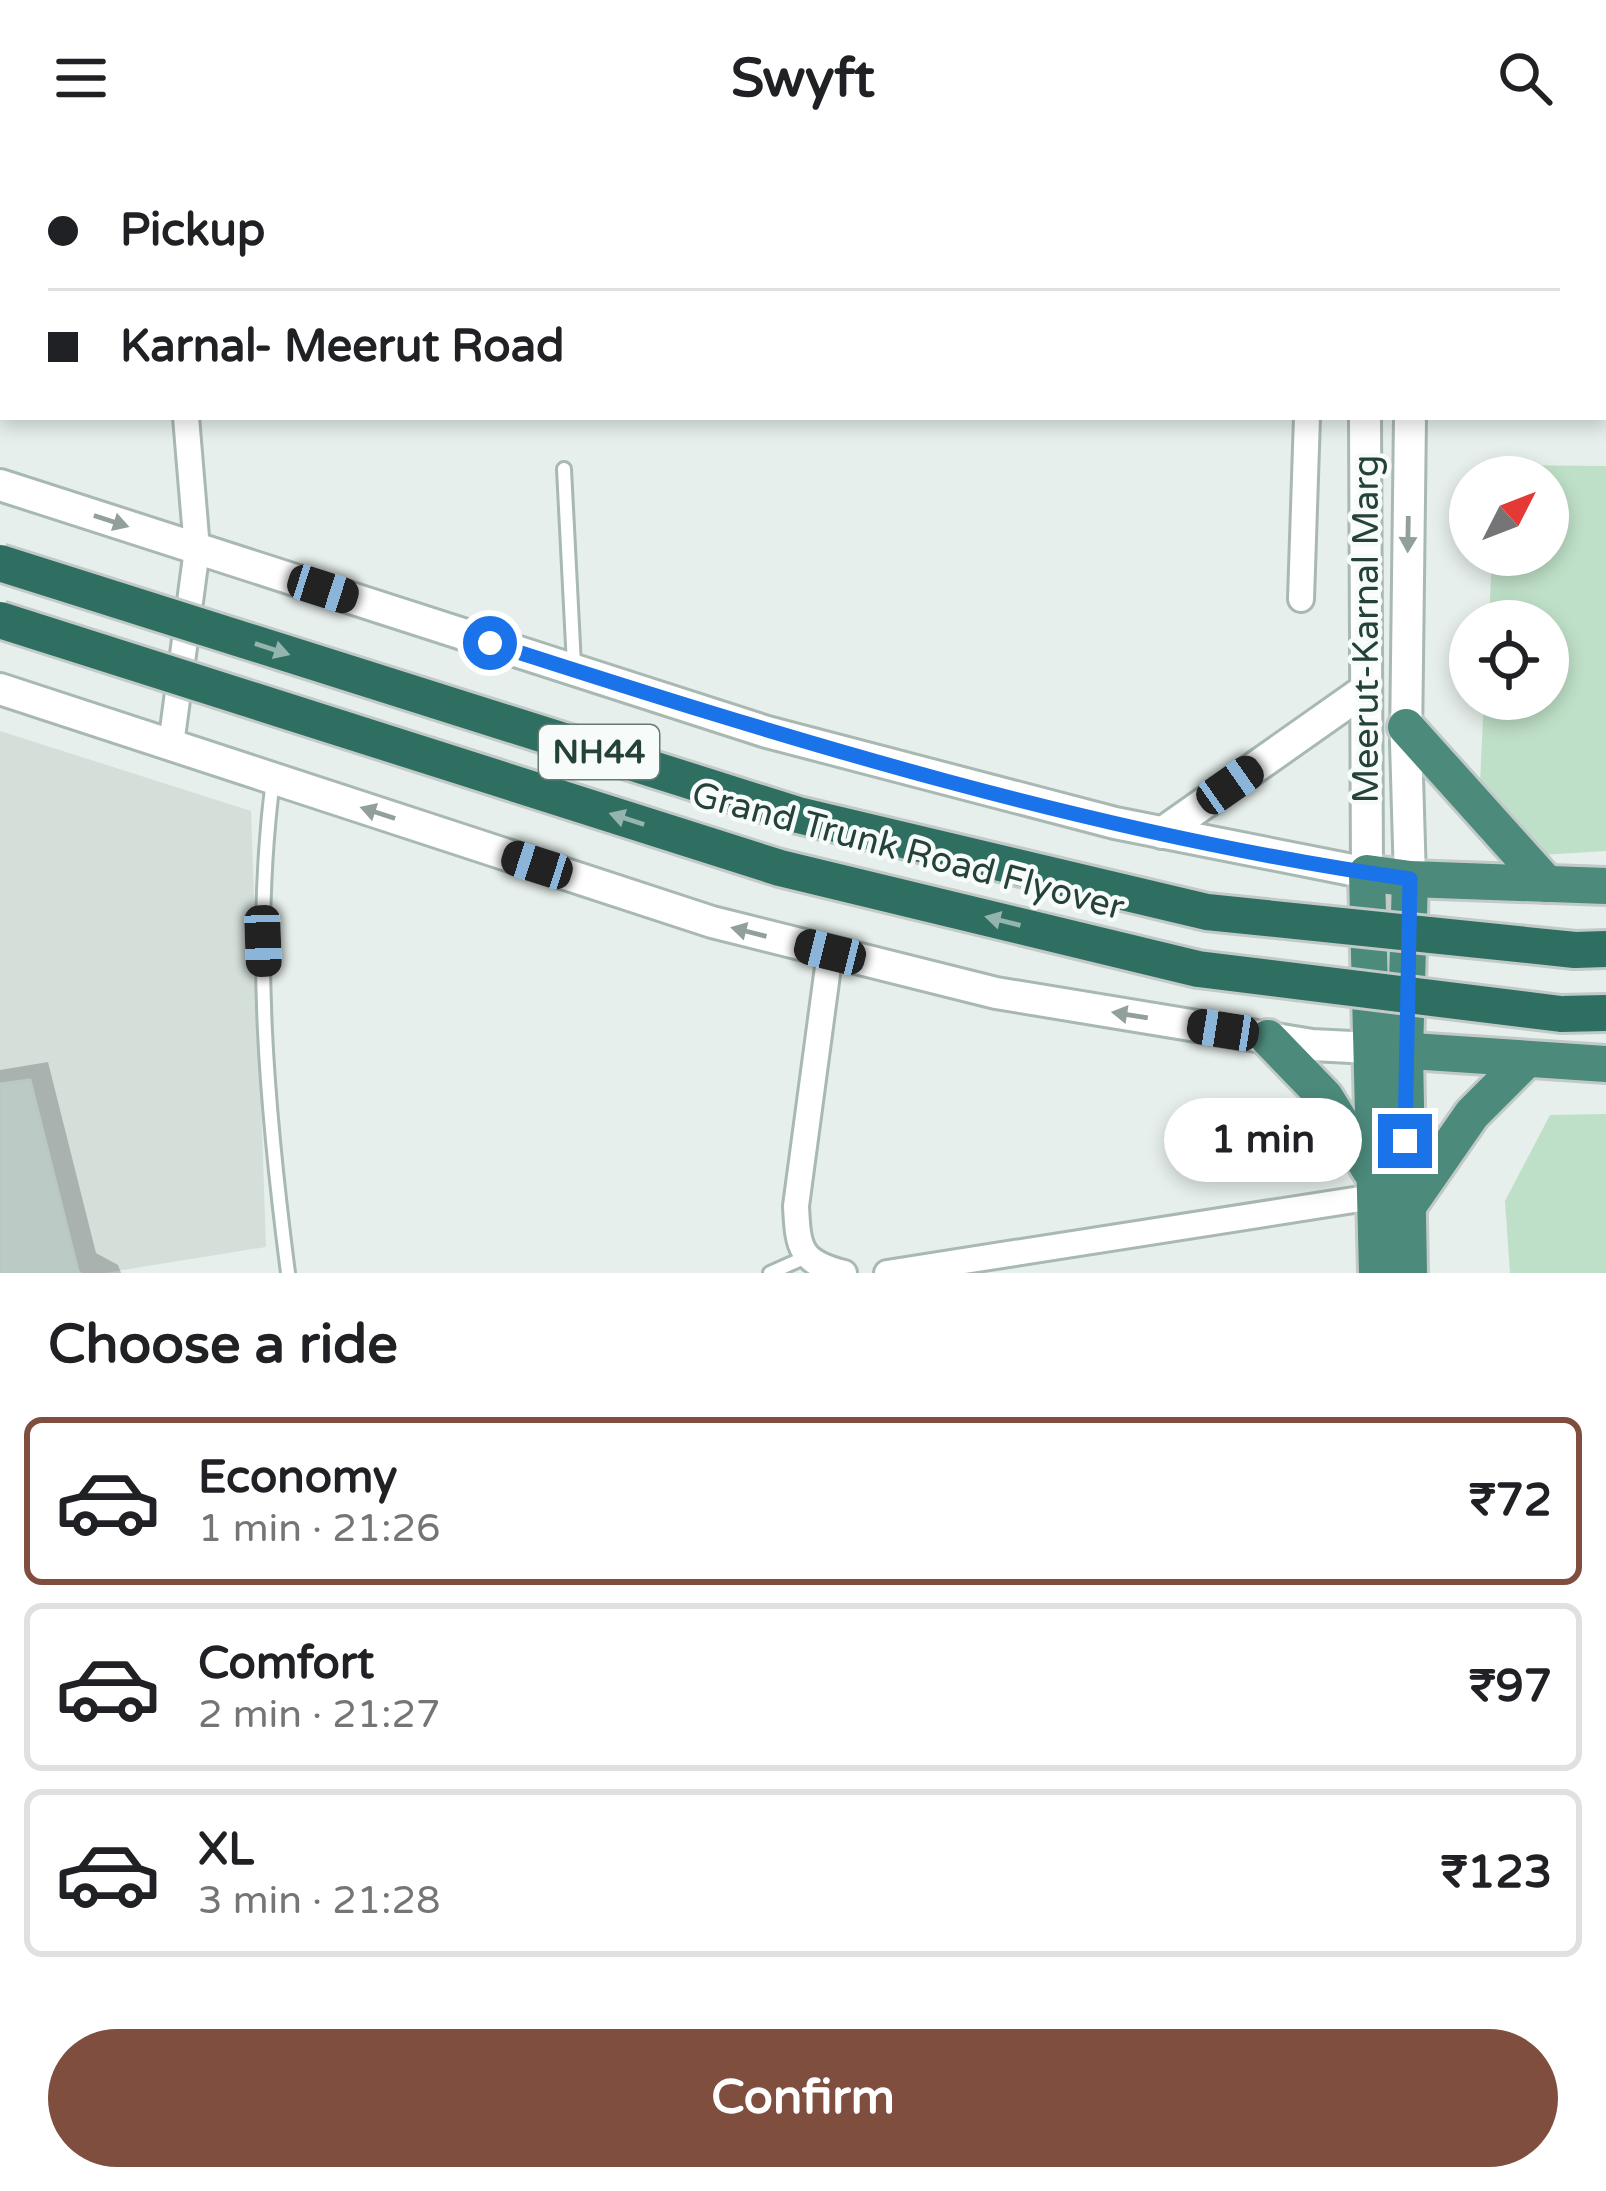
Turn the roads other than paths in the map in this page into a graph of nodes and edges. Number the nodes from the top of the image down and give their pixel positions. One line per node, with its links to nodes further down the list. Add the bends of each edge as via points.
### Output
1 (186, 420): 7 (street)
2 (1306, 420): 11 (street)
3 (1365, 420): 9 (street, Meerut-Karnal Marg)
4 (1410, 420): 10 (street, Meerut-Karnal Marg, one-way to 10)
5 (564, 469): 13 (lane)
6 (0, 485): 7 (street, one-way to 7)
7 (197, 548): 13 (street); 17 (street)
8 (0, 563): 24 (highway, Grand Trunk Road Flyover / NH44, one-way to 24, bridge, via 798,815 1207,912)
9 (1364, 592): 10 (street); 15 (street, Meerut-Karnal Marg)
10 (1408, 595): 16 (street, Meerut-Karnal Marg)
11 (1301, 599)
12 (0, 620): 26 (highway, Grand Trunk Road Flyover / NH44, one-way to 12, bridge, via 1198,968 781,868)
13 (574, 670): 19 (street, via 767,732)
14 (0, 689): 17 (street)
15 (1365, 690): 19 (street); 20 (street, Meerut-Karnal Marg)
16 (1406, 727): 21 (street, Meerut-Karnal Marg); 22 (highway)
17 (171, 745): 18 (street)
18 (273, 778): 25 (street, one-way to 18, via 712,922); 33 (lane, via 261,894)
19 (1162, 833): 20 (street)
20 (1367, 873): 21 (highway); 28 (highway, Meerut-Karnal Marg)
21 (1410, 879): 22 (highway); 28 (highway)
22 (1547, 884): 23 (highway)
23 (1606, 886)
24 (1606, 949)
25 (830, 952): 27 (street, one-way to 25, via 996,993); 32 (street, via 796,1207)
26 (1606, 1013)
27 (1268, 1037): 28 (street); 31 (highway, via 1325,1097)
28 (1388, 1050): 29 (highway); 31 (highway, Meerut-Karnal Marg)
29 (1527, 1059): 30 (highway); 31 (highway)
30 (1606, 1064)
31 (1384, 1193): 36 (street); 37 (highway, Meerut-Karnal Marg); 38 (highway)
32 (806, 1257): 34 (lane); 35 (street)
33 (288, 1273)
34 (770, 1273)
35 (844, 1273)
36 (887, 1273)
37 (1377, 1273)
38 (1408, 1273)

